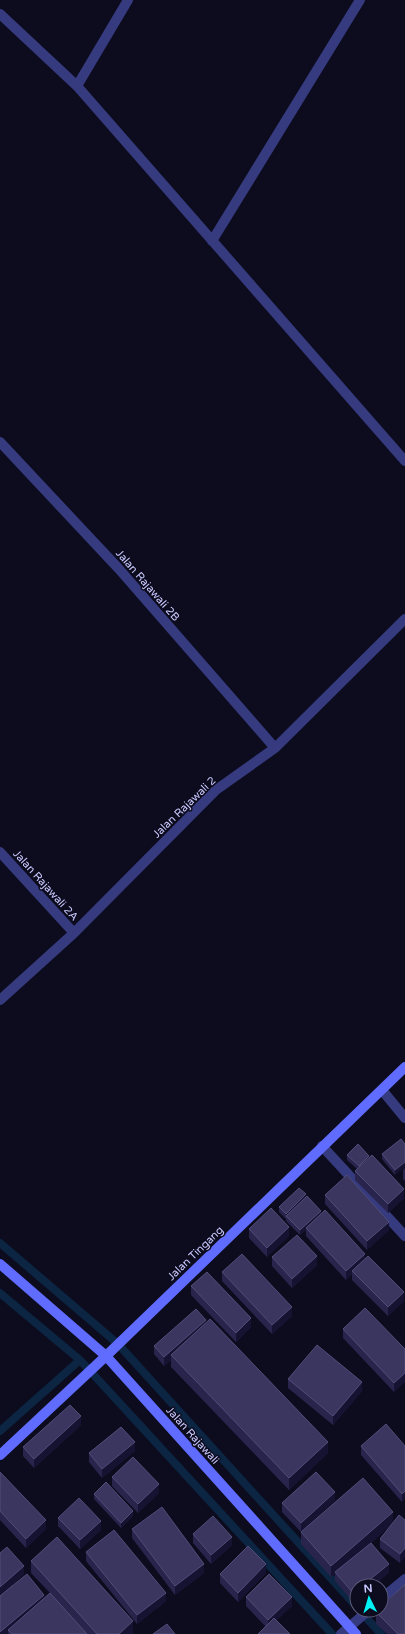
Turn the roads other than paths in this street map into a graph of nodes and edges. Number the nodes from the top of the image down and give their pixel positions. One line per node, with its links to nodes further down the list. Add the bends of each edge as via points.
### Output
1 (128, 0): 4 (street)
2 (360, 0): 5 (street)
3 (0, 14): 4 (street)
4 (76, 86): 5 (street)
5 (212, 241): 7 (street)
6 (0, 442): 9 (street, Jalan Rajawali 2B, via 119,569)
7 (405, 461)
8 (405, 619): 9 (street, Jalan Rajawali 2)
9 (275, 748): 11 (street, Jalan Rajawali 2, via 216,790)
10 (0, 852): 11 (street, Jalan Rajawali 2A)
11 (74, 933): 12 (street, Jalan Rajawali 2)
12 (0, 1000)
13 (405, 1067): 14 (main road, Jalan Tingang)
14 (382, 1090): 15 (street); 16 (main road, Jalan Tingang)
15 (405, 1118)
16 (322, 1146): 17 (street); 19 (main road, Jalan Tingang)
17 (405, 1236)
18 (0, 1264): 19 (main road, Jalan Rajawali)
19 (106, 1356): 20 (main road, Jalan Tingang); 24 (main road, Jalan Rajawali)
20 (0, 1455)
21 (405, 1578): 22 (street)
22 (389, 1592)
23 (363, 1618): 24 (street)
24 (353, 1630): 25 (street)
25 (341, 1634)

